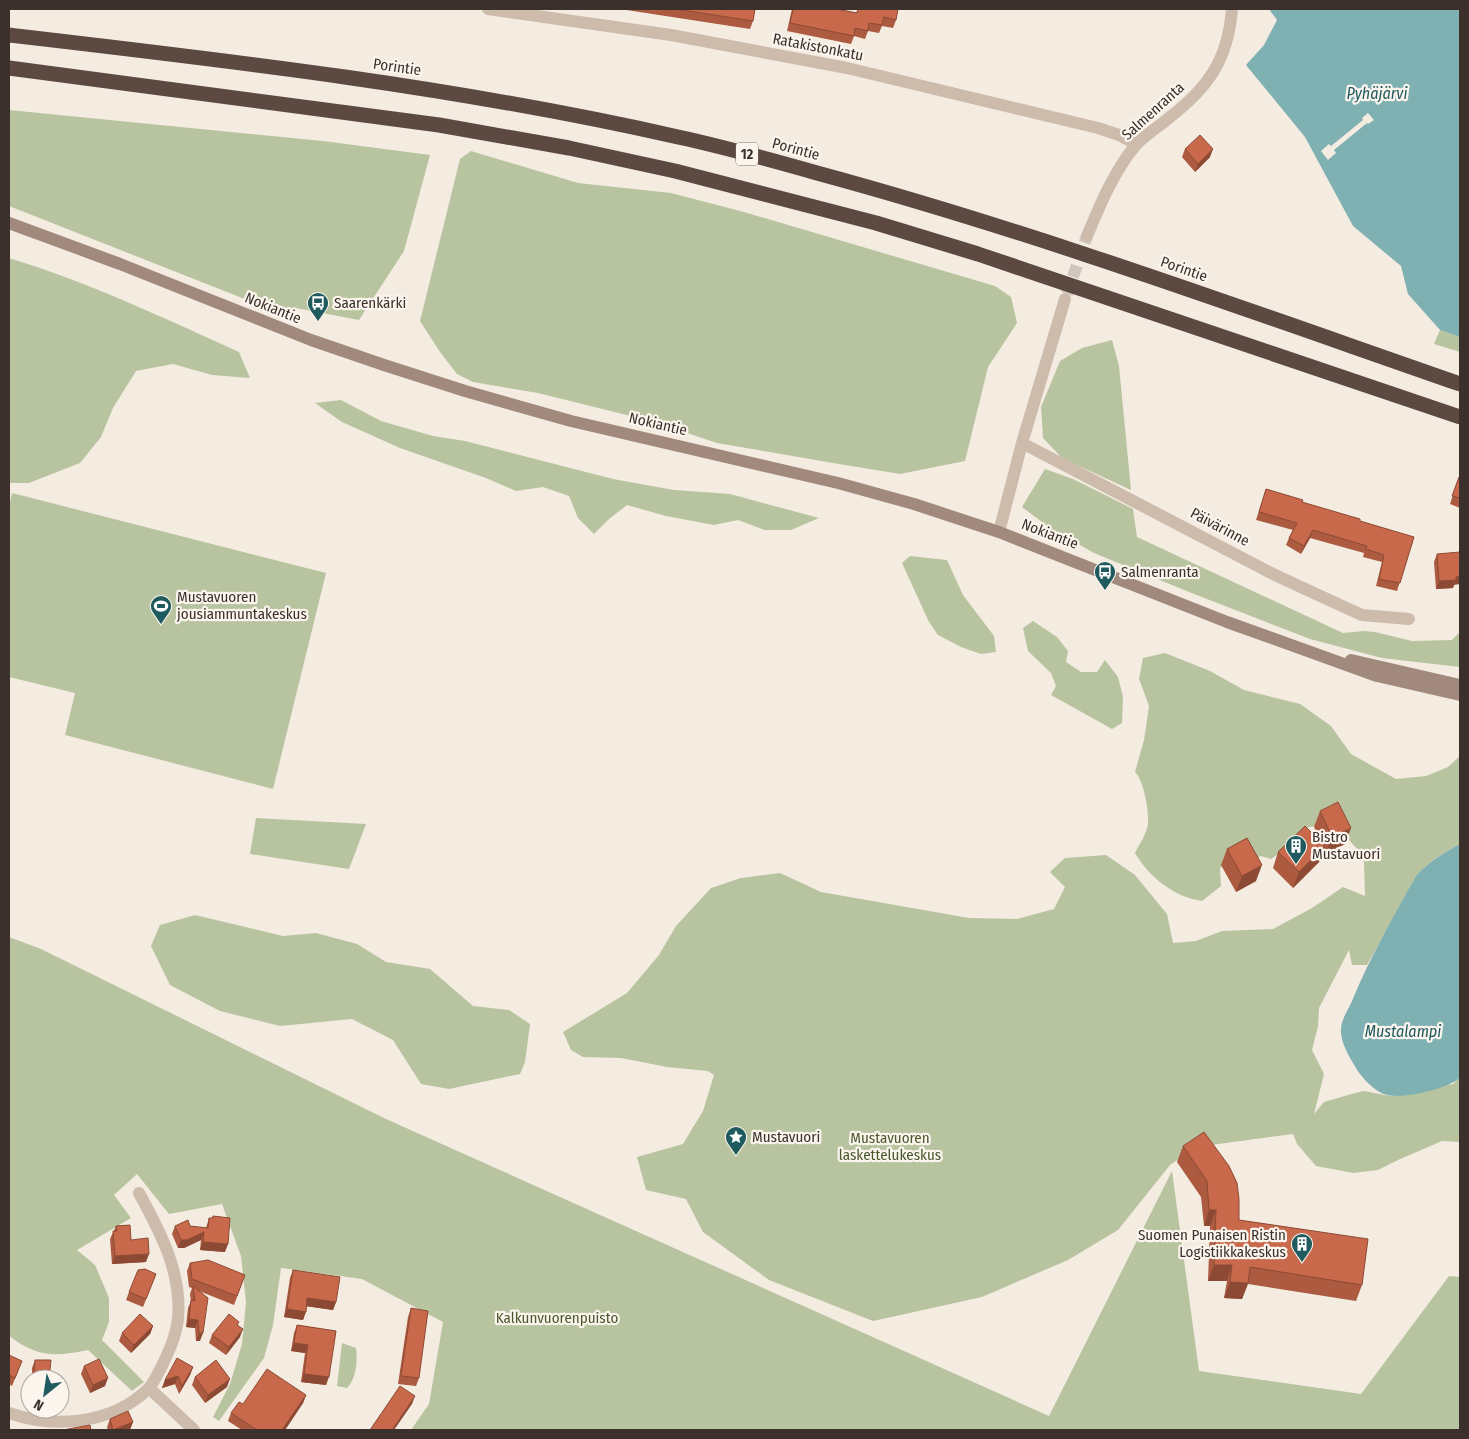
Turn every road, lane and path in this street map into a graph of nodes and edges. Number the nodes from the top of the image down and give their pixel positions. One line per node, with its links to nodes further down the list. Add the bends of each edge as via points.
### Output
1 (489, 9): 5 (street, Ratakistonkatu, via 671,35 847,68 1098,128)
2 (1232, 9): 5 (street, Salmenranta, via 1224,48 1204,86)
3 (9, 35): 9 (highway, Porintie / 12, via 445,91 681,137 988,222)
4 (9, 68): 10 (highway, 12, via 438,125 676,171 876,223 978,254)
5 (1136, 144): 7 (street, Salmenranta, via 1110,183)
6 (9, 223): 12 (main road, Nokiantie, via 311,340 465,391 571,422 838,483)
7 (1087, 236)
8 (1065, 299): 11 (street)
9 (1460, 384)
10 (1460, 417)
11 (1022, 443): 12 (street); 13 (street, Päivärinne, via 1329,600 1362,614)
12 (999, 532): 14 (main road, Nokiantie)
13 (1409, 619)
14 (1302, 650): 15 (main road, Nokiantie); 16 (main road, Nokiantie, via 1377,676)
15 (1460, 685)
16 (1460, 695)
17 (139, 1193): 18 (street, via 164,1242 177,1292 175,1335)
18 (150, 1388): 19 (street, via 128,1404 79,1421 51,1422); 20 (street)
19 (9, 1412)
20 (194, 1430)

